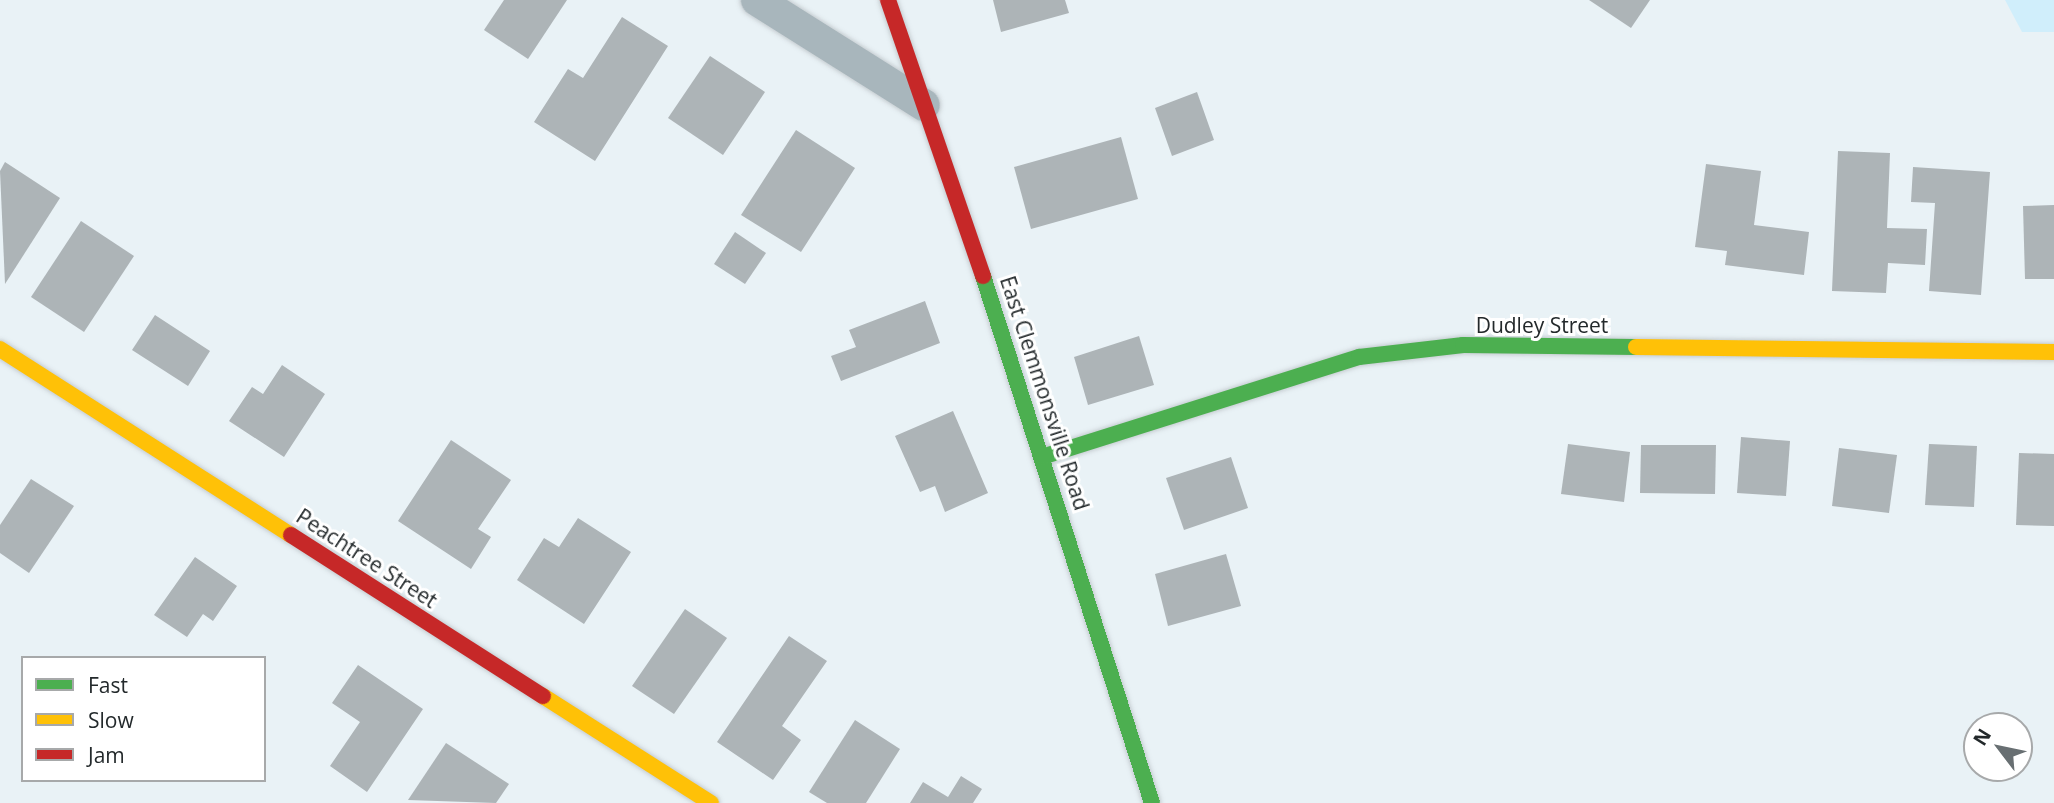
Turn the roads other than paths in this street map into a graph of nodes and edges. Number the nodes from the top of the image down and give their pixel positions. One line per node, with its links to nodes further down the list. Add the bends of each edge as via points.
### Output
1 (757, 0): 3 (street)
2 (888, 0): 3 (street, East Clemmonsville Road)
3 (924, 105): 6 (street, East Clemmonsville Road)
4 (0, 349): 7 (street, Peachtree Street)
5 (2054, 352): 6 (street, Dudley Street, via 1463,345 1359,358)
6 (1045, 456): 8 (street, East Clemmonsville Road)
7 (711, 803)
8 (1152, 803)

